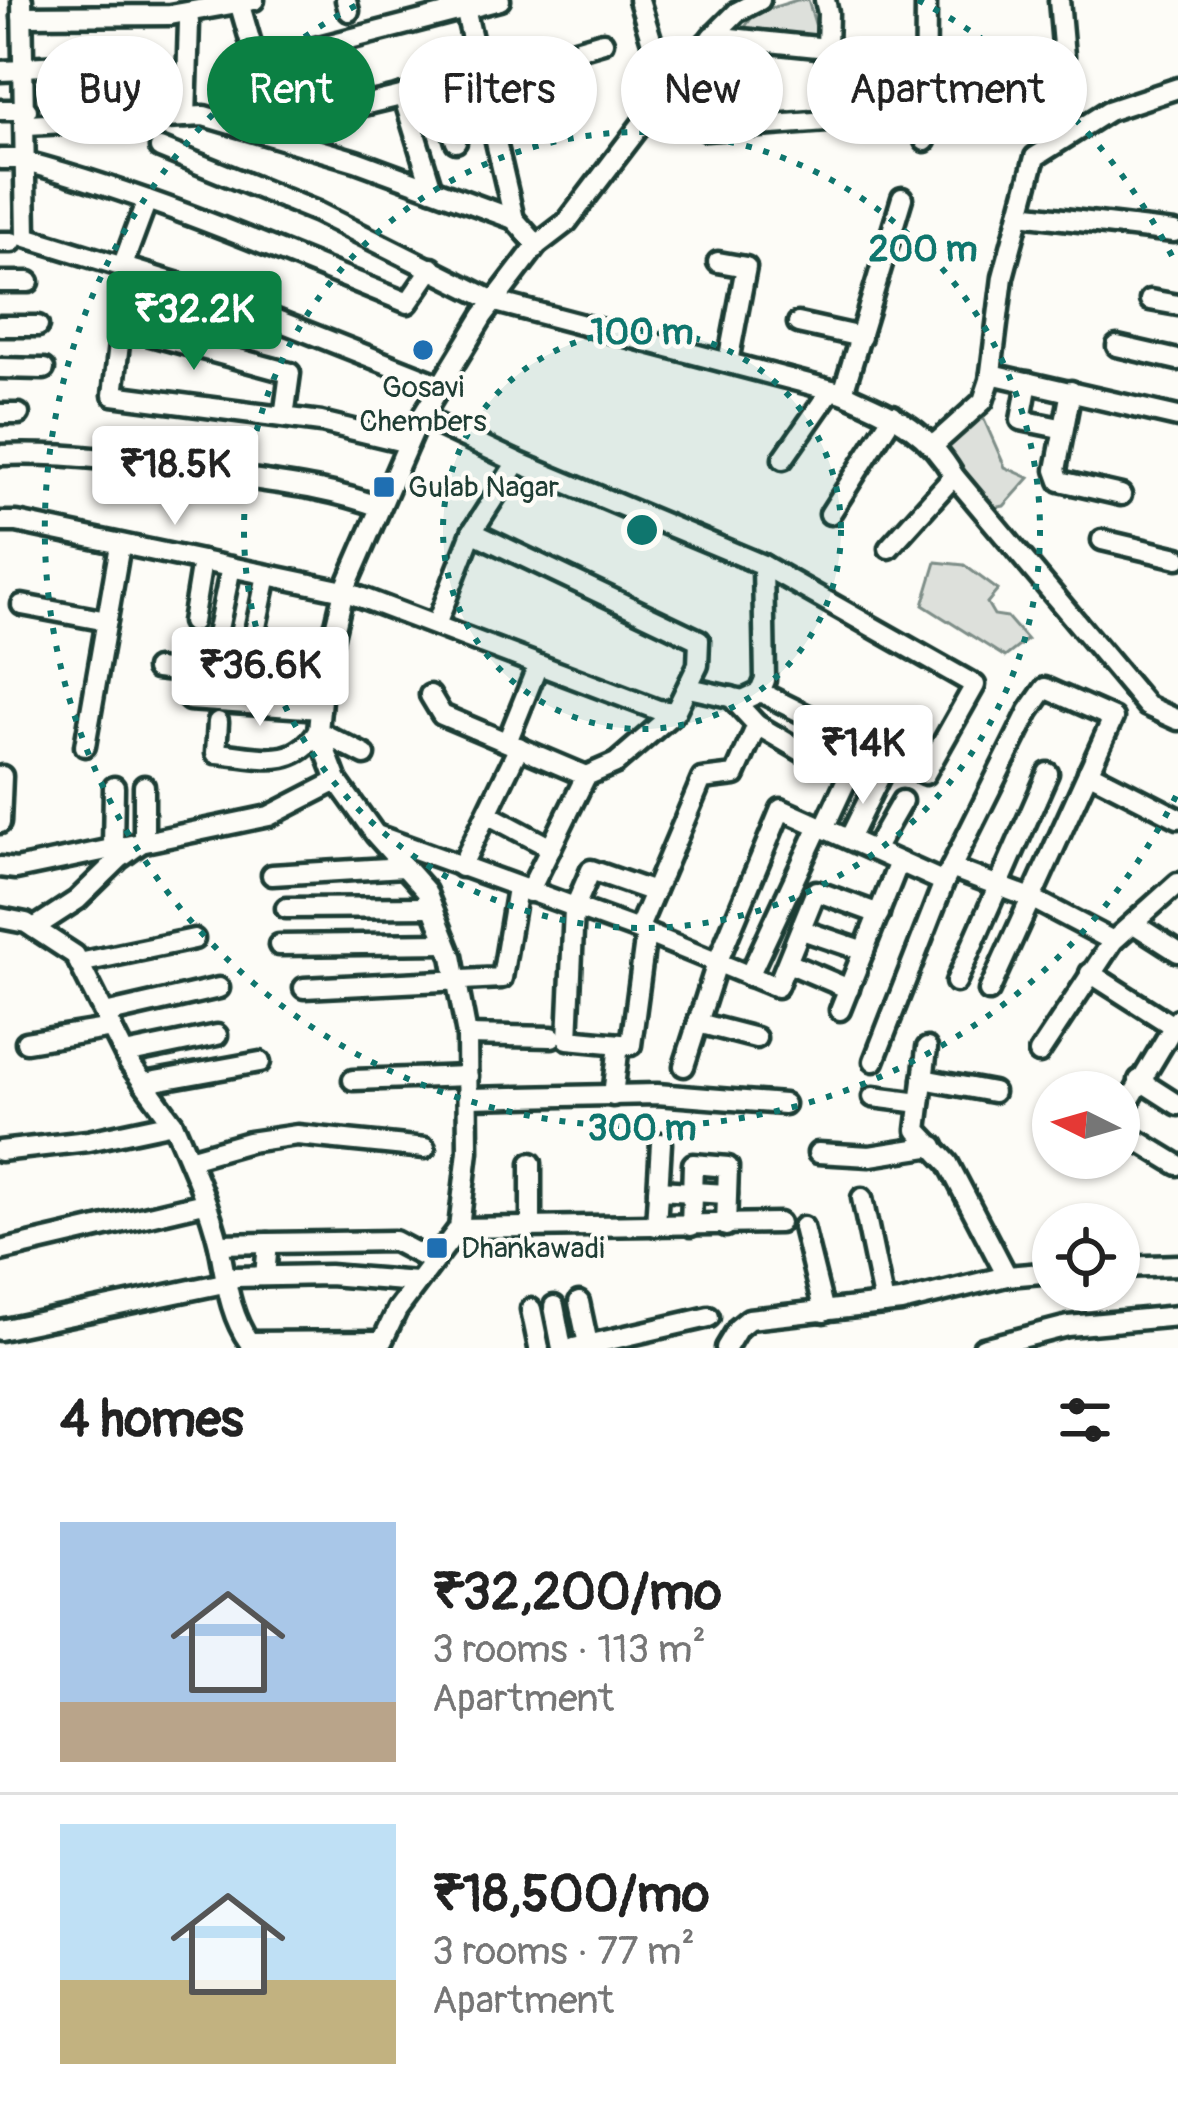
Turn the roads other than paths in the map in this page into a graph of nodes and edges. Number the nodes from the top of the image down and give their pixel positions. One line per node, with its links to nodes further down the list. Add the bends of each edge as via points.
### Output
1 (500, 0): 8 (street)
2 (639, 0): 14 (street)
3 (760, 0): 15 (street)
4 (825, 0): 16 (street)
5 (926, 0): 17 (street)
6 (1059, 0): 18 (street)
7 (246, 1): 9 (street, via 170,15); 11 (street)
8 (464, 4): 12 (street); 13 (street)
9 (22, 8): 22 (street)
10 (189, 22): 26 (street)
11 (254, 36)
12 (354, 36)
13 (471, 36)
14 (650, 36)
15 (712, 36)
16 (826, 36)
17 (926, 36)
18 (1062, 36)
19 (603, 42): 20 (street)
20 (597, 44)
21 (36, 68): 22 (street)
22 (25, 69): 23 (street); 27 (street)
23 (0, 71)
24 (1173, 93): 39 (street, via 1108,111 1035,157)
25 (0, 110): 27 (street)
26 (186, 117): 27 (street); 34 (street, via 243,125)
27 (27, 118): 33 (street)
28 (418, 144): 34 (street)
29 (497, 144): 40 (street)
30 (627, 144): 42 (street, via 567,222)
31 (160, 148): 45 (street)
32 (0, 159): 33 (street)
33 (26, 160): 36 (street); 38 (street)
34 (432, 189): 40 (street)
35 (902, 198): 54 (street)
36 (147, 200): 44 (street); 45 (street, via 408,303)
37 (0, 206): 38 (street)
38 (24, 206): 44 (street, via 32,242)
39 (1020, 214): 41 (street); 60 (street)
40 (514, 219): 42 (street)
41 (1174, 232)
42 (537, 245): 49 (street)
43 (718, 262): 57 (street, via 746,267)
44 (122, 267): 62 (street)
45 (432, 268): 49 (street)
46 (29, 282): 47 (street)
47 (0, 283)
48 (1150, 300): 50 (street)
49 (496, 302): 57 (street); 62 (street)
50 (1178, 305)
51 (798, 323): 54 (street)
52 (0, 326): 53 (street)
53 (38, 326)
54 (861, 338): 64 (street)
55 (1117, 346): 56 (street)
56 (1178, 360)
57 (728, 362): 64 (street)
58 (0, 368): 59 (street)
59 (44, 369)
60 (991, 374): 61 (street); 71 (street, via 983,401)
61 (1028, 382): 63 (street); 69 (street, via 1021,420)
62 (441, 385): 67 (street)
63 (1071, 391): 68 (street); 76 (street, via 1060,482)
64 (837, 392): 65 (street); 73 (street)
65 (893, 416): 71 (street); 78 (street)
66 (284, 417): 66 (street, via 290,373 121,327 113,395); 70 (street)
67 (422, 417): 70 (street); 74 (street)
68 (1178, 417)
69 (1054, 427)
70 (408, 443): 77 (street)
71 (935, 444): 75 (street)
72 (0, 455): 77 (street, via 141,463 342,493)
73 (783, 458)
74 (518, 462): 80 (street); 86 (street)
75 (954, 476): 83 (street); 106 (street, via 1147,706)
76 (1121, 496)
77 (380, 506): 89 (street)
78 (830, 514)
79 (0, 522): 82 (street)
80 (472, 532): 93 (street); 99 (street, via 699,640)
81 (1102, 540): 84 (street)
82 (120, 545): 85 (street); 91 (street)
83 (889, 548)
84 (1178, 558)
85 (202, 561): 87 (street); 92 (street)
86 (763, 565): 100 (street); 100 (street, via 975,685 925,774)
87 (231, 567): 88 (street); 94 (street)
88 (267, 574): 89 (street); 95 (street)
89 (344, 591): 93 (street); 98 (street)
90 (22, 605): 91 (street)
91 (107, 621): 111 (street)
92 (192, 622)
93 (436, 625): 96 (street)
94 (217, 634)
95 (252, 646)
96 (538, 665): 105 (street); 110 (street)
97 (156, 669): 98 (street)
98 (322, 687): 104 (street)
99 (689, 688): 102 (street); 105 (street)
100 (760, 692): 102 (street)
101 (430, 695): 110 (street, via 442,716)
102 (731, 697): 108 (street)
103 (189, 700): 104 (street)
104 (320, 709): 109 (street)
105 (675, 712): 117 (street, via 616,763)
106 (1178, 720)
107 (218, 722): 109 (street, via 216,753 287,758 306,751)
108 (757, 725): 113 (street, via 803,752 831,752); 141 (street, via 735,775 701,779)
109 (318, 731): 112 (street); 118 (street)
110 (513, 745): 117 (street); 122 (street)
111 (85, 746)
112 (365, 755)
113 (854, 764): 125 (street); 127 (street, via 880,776)
114 (1088, 772): 123 (street); 137 (street, via 1113,718 1045,688); 142 (street)
115 (1048, 773): 139 (street)
116 (2, 776): 124 (street)
117 (586, 776): 130 (street)
118 (337, 781): 126 (street); 128 (street, via 269,816)
119 (144, 786): 128 (street)
120 (114, 787): 129 (street)
121 (902, 801): 131 (street)
122 (487, 814): 130 (street); 135 (street)
123 (1178, 818)
124 (0, 823)
125 (821, 827): 127 (street); 159 (street, via 782,808); 162 (street)
126 (375, 834): 134 (street); 135 (street)
127 (849, 839): 131 (street)
128 (144, 841): 129 (street); 149 (street)
129 (113, 848): 133 (street)
130 (551, 848): 140 (street)
131 (874, 850): 132 (street)
132 (899, 862): 137 (street); 146 (street)
133 (0, 867)
134 (404, 867): 136 (street); 143 (street)
135 (461, 867): 140 (street)
136 (272, 875)
137 (947, 875): 139 (street); 184 (street)
138 (1178, 883): 148 (street)
139 (996, 886): 142 (street); 164 (street)
140 (523, 890): 145 (street); 163 (street, via 502,978)
141 (654, 892): 145 (street, via 591,870); 151 (street)
142 (1031, 898): 153 (street); 168 (street)
143 (432, 907): 144 (street); 154 (street)
144 (286, 908)
145 (574, 909): 151 (street); 178 (street, via 568,1039)
146 (879, 914): 150 (street, via 816,891); 156 (street)
147 (0, 918): 149 (street)
148 (1134, 924): 153 (street); 157 (street)
149 (34, 928): 158 (street)
150 (802, 930): 156 (street); 160 (street)
151 (642, 932): 159 (street); 178 (street, via 631,1045)
152 (194, 939): 158 (street)
153 (1112, 941): 161 (street)
154 (446, 943): 155 (street); 163 (street)
155 (279, 945)
156 (864, 950): 167 (street)
157 (1178, 952)
158 (79, 963): 170 (street)
159 (718, 963): 162 (street); 171 (street)
160 (788, 963): 162 (street, via 777,987); 167 (street)
161 (1090, 973): 172 (street); 181 (street)
162 (749, 976)
163 (456, 978): 166 (street); 173 (street)
164 (956, 982)
165 (219, 988): 170 (street)
166 (304, 988)
167 (849, 989): 169 (street)
168 (989, 991)
169 (840, 1010)
170 (108, 1021): 177 (street); 182 (street)
171 (698, 1023): 176 (street); 186 (street)
172 (1176, 1023): 179 (street)
173 (467, 1034): 175 (street); 187 (street)
174 (218, 1035): 182 (street)
175 (552, 1037)
176 (756, 1038)
177 (26, 1042)
178 (619, 1044): 194 (street)
179 (1160, 1046): 183 (street); 189 (street)
180 (927, 1048): 188 (street)
181 (1039, 1053)
182 (125, 1054): 192 (street)
183 (1178, 1057)
184 (874, 1060)
185 (260, 1061): 192 (street)
186 (684, 1066)
187 (468, 1076): 190 (street); 196 (street)
188 (923, 1079): 193 (street); 197 (street)
189 (1140, 1079)
190 (352, 1080)
191 (1140, 1082): 199 (street)
192 (144, 1084): 200 (street)
193 (993, 1091)
194 (613, 1096): 196 (street); 198 (street)
195 (873, 1097): 197 (street)
196 (469, 1098): 221 (street)
197 (920, 1103): 203 (street, via 917,1130)
198 (784, 1104)
199 (1178, 1105)
200 (173, 1123): 205 (street); 207 (street)
201 (1140, 1142): 209 (street)
202 (661, 1143): 210 (street)
203 (934, 1146): 206 (street, via 870,1156); 230 (street)
204 (425, 1148): 207 (street, via 297,1135)
205 (0, 1151)
206 (818, 1153)
207 (189, 1159): 214 (street)
208 (531, 1163): 216 (street)
209 (1178, 1166)
210 (658, 1190): 211 (street); 217 (street)
211 (692, 1192): 212 (street); 212 (street, via 693,1164 728,1167); 218 (street)
212 (727, 1194): 219 (street)
213 (862, 1198): 234 (street)
214 (205, 1203): 223 (street); 224 (street)
215 (779, 1223): 219 (street)
216 (531, 1226): 217 (street); 221 (street)
217 (656, 1226): 218 (street)
218 (692, 1226): 219 (street)
219 (726, 1226)
220 (803, 1227): 237 (street)
221 (459, 1228): 225 (street)
222 (268, 1243): 223 (street); 225 (street, via 394,1241); 229 (street)
223 (218, 1244): 232 (street)
224 (0, 1251)
225 (432, 1262): 231 (street)
226 (1178, 1265): 227 (street)
227 (1140, 1266)
228 (1032, 1274): 230 (street)
229 (265, 1276): 231 (street); 232 (street)
230 (1007, 1276): 234 (street)
231 (416, 1282): 242 (street)
232 (224, 1283): 240 (street); 241 (street)
233 (579, 1302): 243 (street)
234 (884, 1304): 237 (street)
235 (554, 1306): 243 (street)
236 (532, 1309): 244 (street)
237 (824, 1312): 245 (street, via 749,1319)
238 (1178, 1316): 246 (street, via 1067,1326)
239 (710, 1317): 243 (street)
240 (0, 1330)
241 (250, 1345): 242 (street)
242 (380, 1345)
243 (574, 1347)
244 (539, 1348)
245 (726, 1348)
246 (983, 1348)

